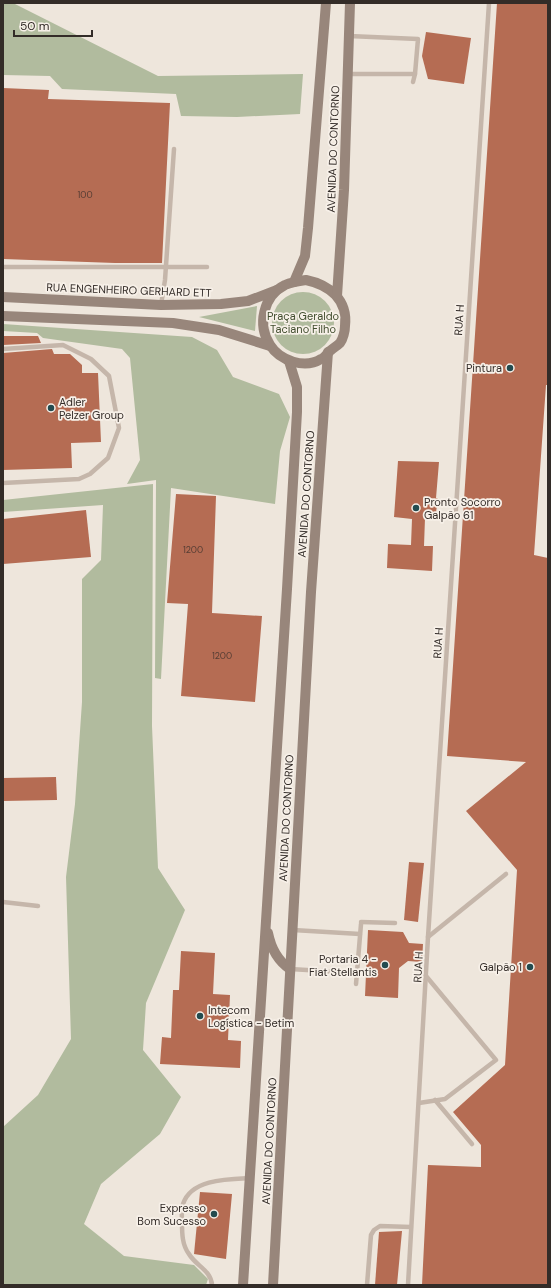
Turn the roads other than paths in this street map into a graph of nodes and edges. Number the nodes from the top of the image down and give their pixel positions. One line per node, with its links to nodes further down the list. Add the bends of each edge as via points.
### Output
1 (326, 3): 12 (street, AVENIDA DO CONTORNO, via 305,256)
2 (350, 3): 4 (street, AVENIDA DO CONTORNO)
3 (489, 3): 30 (lane, RUA H)
4 (349, 36): 5 (street, AVENIDA DO CONTORNO); 6 (lane, via 418,39)
5 (348, 74): 6 (lane); 14 (street, AVENIDA DO CONTORNO)
6 (415, 74): 7 (lane)
7 (413, 82)
8 (174, 149): 11 (lane)
9 (3, 267): 11 (lane)
10 (207, 267): 11 (lane)
11 (166, 268): 16 (lane)
12 (294, 282): 13 (street); 14 (street, via 306,280 318,283)
13 (277, 290): 16 (street, RUA ENGENHEIRO GERHARD ETT, via 248,301); 18 (street, via 269,300 262,323)
14 (337, 296): 20 (street, via 346,319 345,332 340,343)
15 (3, 297): 16 (street, RUA ENGENHEIRO GERHARD ETT)
16 (161, 305)
17 (3, 316): 18 (street, via 173,323 219,330)
18 (270, 346): 21 (street)
19 (3, 349): 22 (lane, via 63,345 91,359 109,376 119,428 108,458 90,474 79,479)
20 (328, 352): 21 (street, via 323,359 312,363); 28 (street, AVENIDA DO CONTORNO, via 310,600)
21 (289, 361): 27 (street, AVENIDA DO CONTORNO, via 297,387 297,412)
22 (3, 483)
23 (506, 874): 30 (lane)
24 (3, 902): 25 (lane)
25 (38, 906)
26 (395, 922): 29 (lane, via 361,923)
27 (266, 924): 31 (street, via 276,955); 38 (street, AVENIDA DO CONTORNO)
28 (292, 930): 29 (lane); 31 (street, AVENIDA DO CONTORNO)
29 (360, 934): 32 (lane)
30 (428, 937): 33 (lane, RUA H)
31 (290, 969): 32 (lane); 42 (street, AVENIDA DO CONTORNO)
32 (357, 973): 34 (lane)
33 (426, 976): 35 (lane, via 496,1060 445,1099); 36 (lane, RUA H)
34 (356, 984)
35 (435, 1100): 36 (lane); 37 (lane)
36 (419, 1103): 39 (lane, RUA H)
37 (472, 1144)
38 (250, 1178): 40 (lane, via 227,1179 198,1186 190,1192 183,1204 182,1237 188,1254 208,1274); 41 (street, AVENIDA DO CONTORNO)
39 (412, 1227): 43 (lane, via 380,1226 374,1230 371,1235); 44 (lane, RUA H)
40 (212, 1285)
41 (243, 1285)
42 (273, 1285)
43 (367, 1285)
44 (408, 1285)

